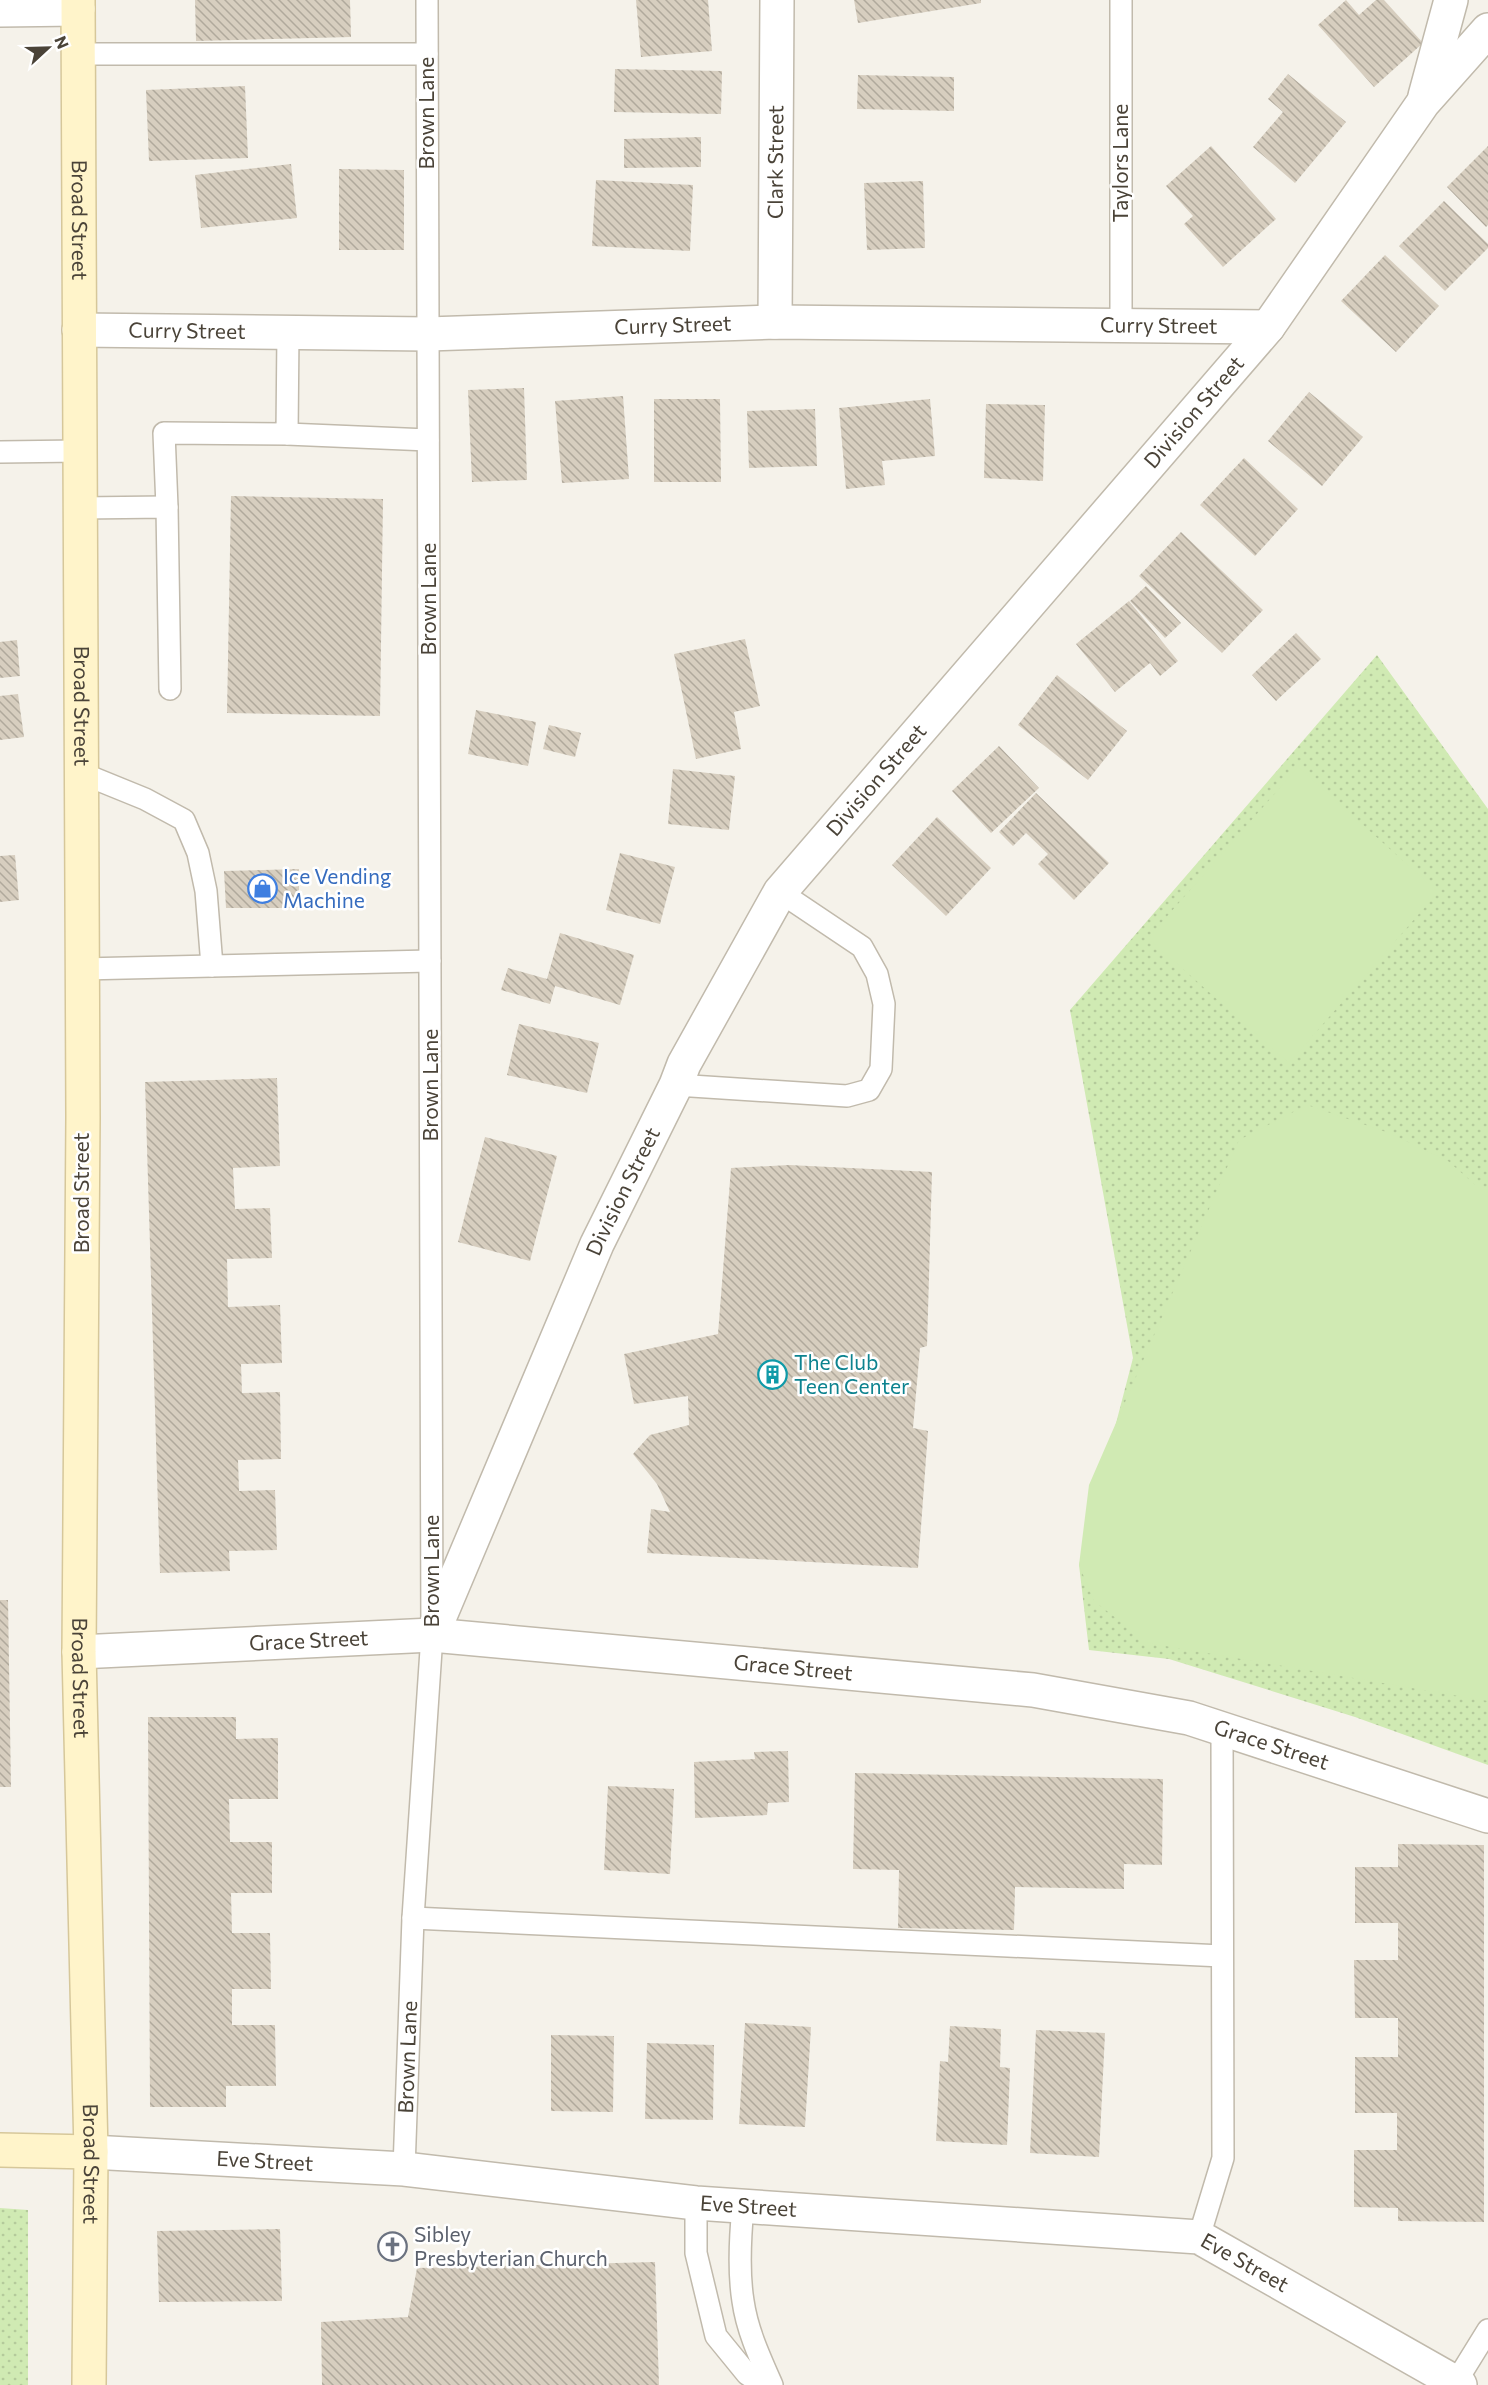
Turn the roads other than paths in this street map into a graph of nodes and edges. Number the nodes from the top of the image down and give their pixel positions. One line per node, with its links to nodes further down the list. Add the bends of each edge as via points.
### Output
1 (427, 0): 9 (lane, Brown Lane)
2 (777, 0): 11 (street, Clark Street)
3 (1121, 0): 12 (lane, Taylors Lane)
4 (1452, 0): 10 (street)
5 (78, 4): 6 (street); 8 (main road, Broad Street)
6 (0, 10)
7 (1488, 30): 10 (street, Division Street)
8 (80, 54): 9 (lane); 14 (main road, Broad Street)
9 (427, 54): 16 (lane, Brown Lane)
10 (1423, 104): 13 (street, Division Street)
11 (775, 322): 12 (street, Curry Street); 16 (street, Curry Street)
12 (1121, 326): 13 (street, Curry Street)
13 (1268, 327): 25 (street, Division Street)
14 (79, 330): 15 (street, Curry Street); 19 (main road, Broad Street)
15 (288, 333): 16 (street, Curry Street); 17 (lane)
16 (428, 334): 18 (lane, Brown Lane)
17 (287, 434): 18 (lane); 21 (lane, via 164,433)
18 (428, 440): 26 (lane, Brown Lane)
19 (80, 451): 20 (lane); 22 (main road, Broad Street)
20 (0, 452)
21 (167, 507): 22 (lane); 23 (lane)
22 (80, 508): 24 (main road, Broad Street)
23 (170, 689)
24 (81, 773): 27 (lane, via 184,820 206,891); 28 (main road, Broad Street)
25 (780, 892): 29 (street, Division Street); 29 (lane, via 862,947 877,974 884,1005 881,1069 869,1090 847,1096)
26 (430, 960): 27 (lane); 30 (lane, Brown Lane)
27 (212, 966): 28 (lane)
28 (82, 969): 31 (main road, Broad Street)
29 (676, 1085): 30 (street, Division Street, via 597,1244)
30 (432, 1635): 31 (street, Grace Street); 32 (street, Grace Street, via 1034,1690 1189,1718); 34 (lane, Brown Lane)
31 (79, 1652): 37 (main road, Broad Street)
32 (1222, 1728): 33 (street, Grace Street); 35 (lane)
33 (1488, 1816)
34 (412, 1918): 35 (lane); 38 (lane, Brown Lane)
35 (1222, 1956): 41 (lane, via 1223,2158)
36 (0, 2150): 37 (main road, Eve Street)
37 (91, 2152): 38 (street, Eve Street); 44 (main road, Broad Street)
38 (404, 2169): 39 (street, Eve Street)
39 (696, 2204): 40 (street, Eve Street); 45 (lane, via 696,2253 716,2336 747,2374)
40 (743, 2207): 41 (street, Eve Street); 46 (lane, via 743,2302 756,2350)
41 (1199, 2237): 43 (street, Eve Street)
42 (1488, 2330): 43 (lane)
43 (1457, 2384)
44 (89, 2385)
45 (763, 2385)
46 (772, 2385)

